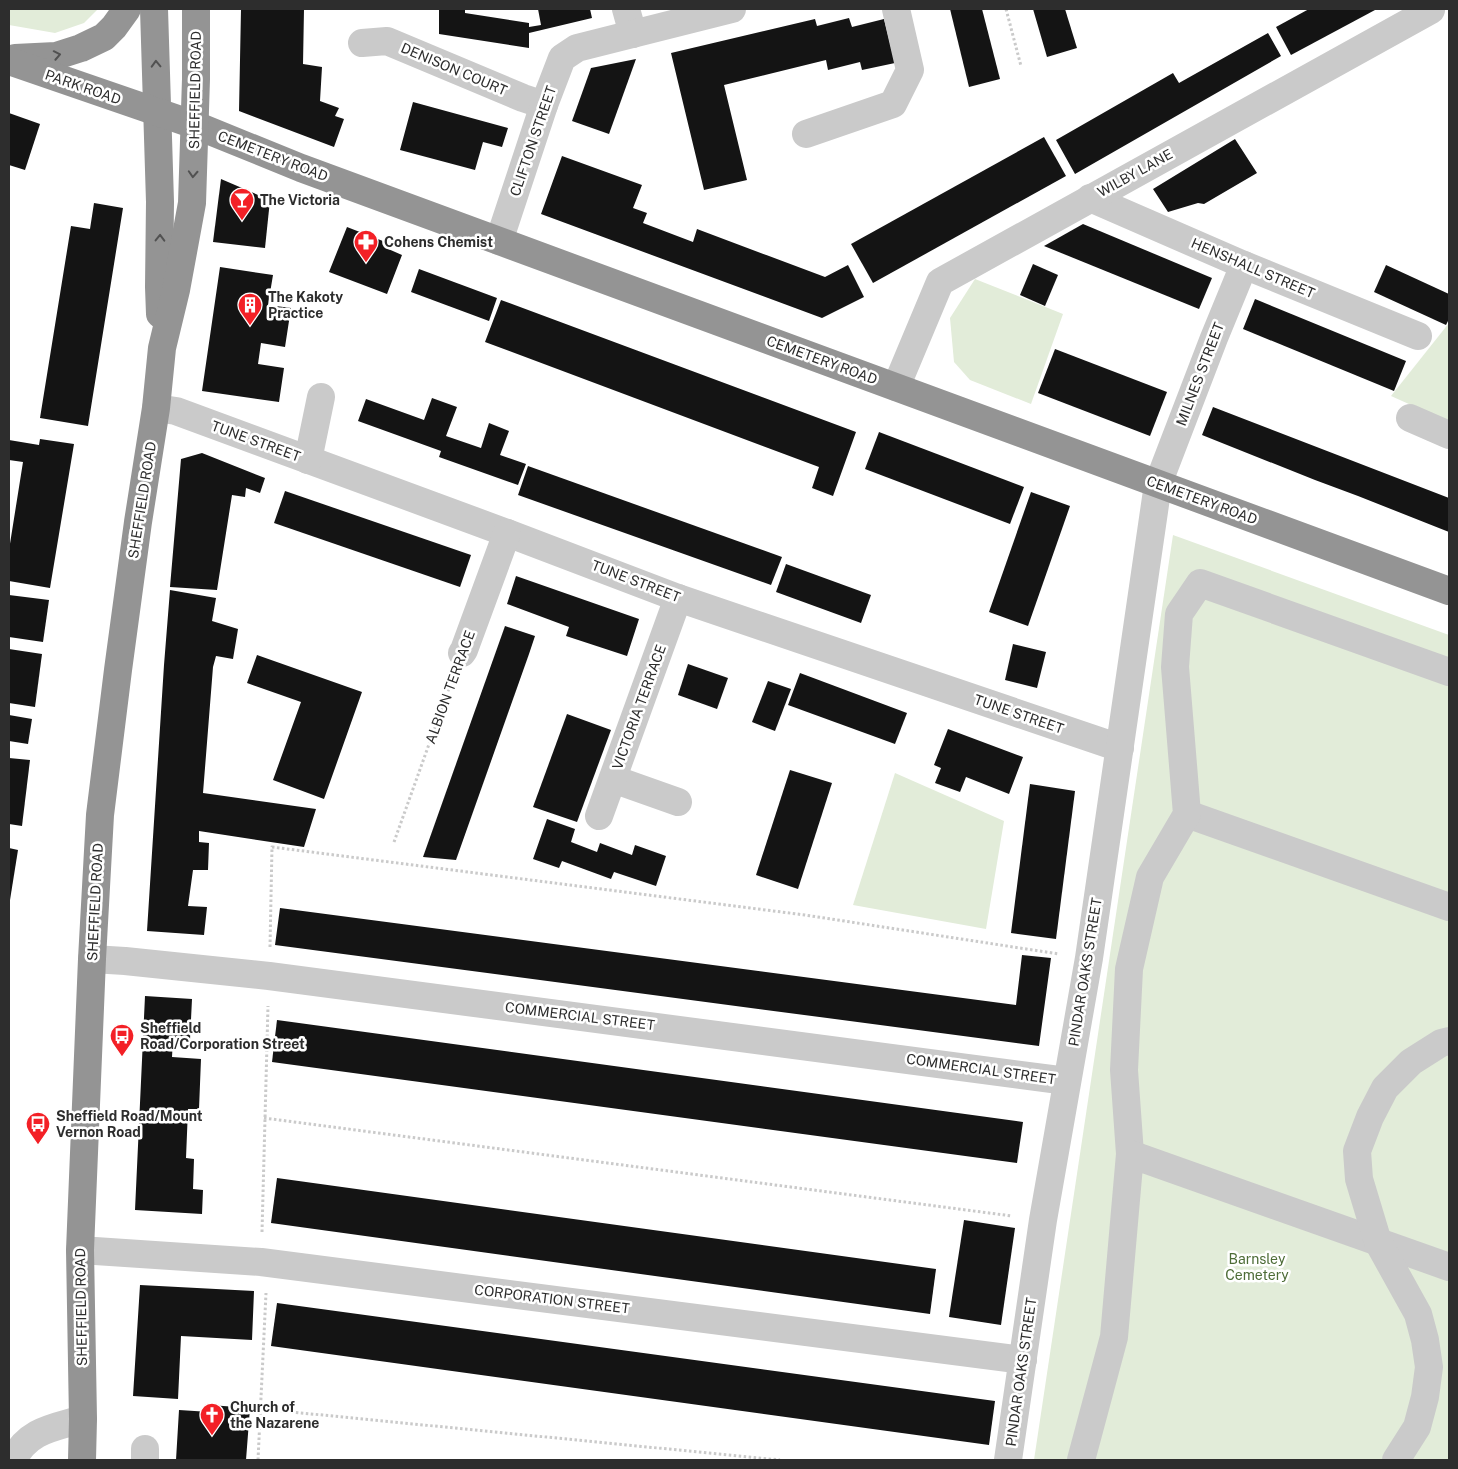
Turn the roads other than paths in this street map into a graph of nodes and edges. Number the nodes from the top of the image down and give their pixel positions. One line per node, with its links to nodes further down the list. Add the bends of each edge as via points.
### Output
1 (126, 9): 9 (highway, one-way to 1, via 56,56 81,48 104,37)
2 (154, 9): 11 (highway, SHEFFIELD ROAD, one-way to 2)
3 (196, 9): 12 (highway, SHEFFIELD ROAD)
4 (732, 9): 7 (street)
5 (896, 9): 13 (street, via 910,70 893,104)
6 (1431, 10): 14 (street, WILBY LANE)
7 (629, 22): 10 (street, CLIFTON STREET, via 562,58)
8 (362, 43): 10 (street, DENISON COURT, via 387,41)
9 (9, 59): 11 (highway, PARK ROAD)
10 (544, 105): 15 (street, CLIFTON STREET)
11 (157, 113): 12 (highway, PARK ROAD); 18 (highway, SHEFFIELD ROAD, one-way to 11)
12 (195, 126): 15 (highway, CEMETERY ROAD); 18 (highway, SHEFFIELD ROAD, one-way to 18, via 192,203)
13 (806, 134)
14 (1090, 198): 16 (street, HENSHALL STREET); 19 (street, WILBY LANE, via 940,282)
15 (499, 241): 19 (highway, CEMETERY ROAD)
16 (1244, 265): 17 (street, HENSHALL STREET); 25 (street, MILNES STREET)
17 (1418, 336)
18 (162, 348): 21 (highway, SHEFFIELD ROAD)
19 (896, 387): 25 (highway, CEMETERY ROAD)
20 (321, 397): 24 (street)
21 (156, 408): 24 (street, TUNE STREET, via 176,411); 37 (highway, SHEFFIELD ROAD, via 135,542 100,815)
22 (1410, 418): 23 (street)
23 (1449, 435)
24 (308, 460): 26 (street, TUNE STREET)
25 (1158, 484): 27 (highway, CEMETERY ROAD); 31 (street, PINDAR OAKS STREET)
26 (507, 532): 28 (street, TUNE STREET); 29 (street, ALBION TERRACE)
27 (1449, 591)
28 (678, 598): 31 (street, TUNE STREET); 32 (street, VICTORIA TERRACE)
29 (462, 653)
30 (1449, 672): 34 (street, via 1200,582 1179,614 1175,667)
31 (1120, 748): 39 (street, PINDAR OAKS STREET)
32 (613, 778): 33 (street); 35 (street, VICTORIA TERRACE)
33 (678, 802)
34 (1187, 814): 36 (street); 40 (street, via 1150,877 1129,969 1124,1070)
35 (599, 816)
36 (1449, 907)
37 (92, 959): 39 (street, COMMERCIAL STREET, via 269,976); 42 (highway, SHEFFIELD ROAD)
38 (1449, 1041): 41 (street, via 1411,1062 1385,1088 1357,1151 1359,1178)
39 (1067, 1081): 44 (street, PINDAR OAKS STREET)
40 (1130, 1154): 41 (street); 49 (street, via 1114,1337)
41 (1378, 1242): 43 (street); 50 (street, via 1418,1314 1429,1366 1417,1427)
42 (80, 1250): 44 (street, CORPORATION STREET, via 261,1262); 45 (highway, SHEFFIELD ROAD)
43 (1449, 1267)
44 (1023, 1360): 48 (street, PINDAR OAKS STREET)
45 (82, 1419): 46 (street, via 32,1436); 47 (highway, SHEFFIELD ROAD)
46 (13, 1460)
47 (82, 1460)
48 (1008, 1460)
49 (1081, 1460)
50 (1396, 1460)

